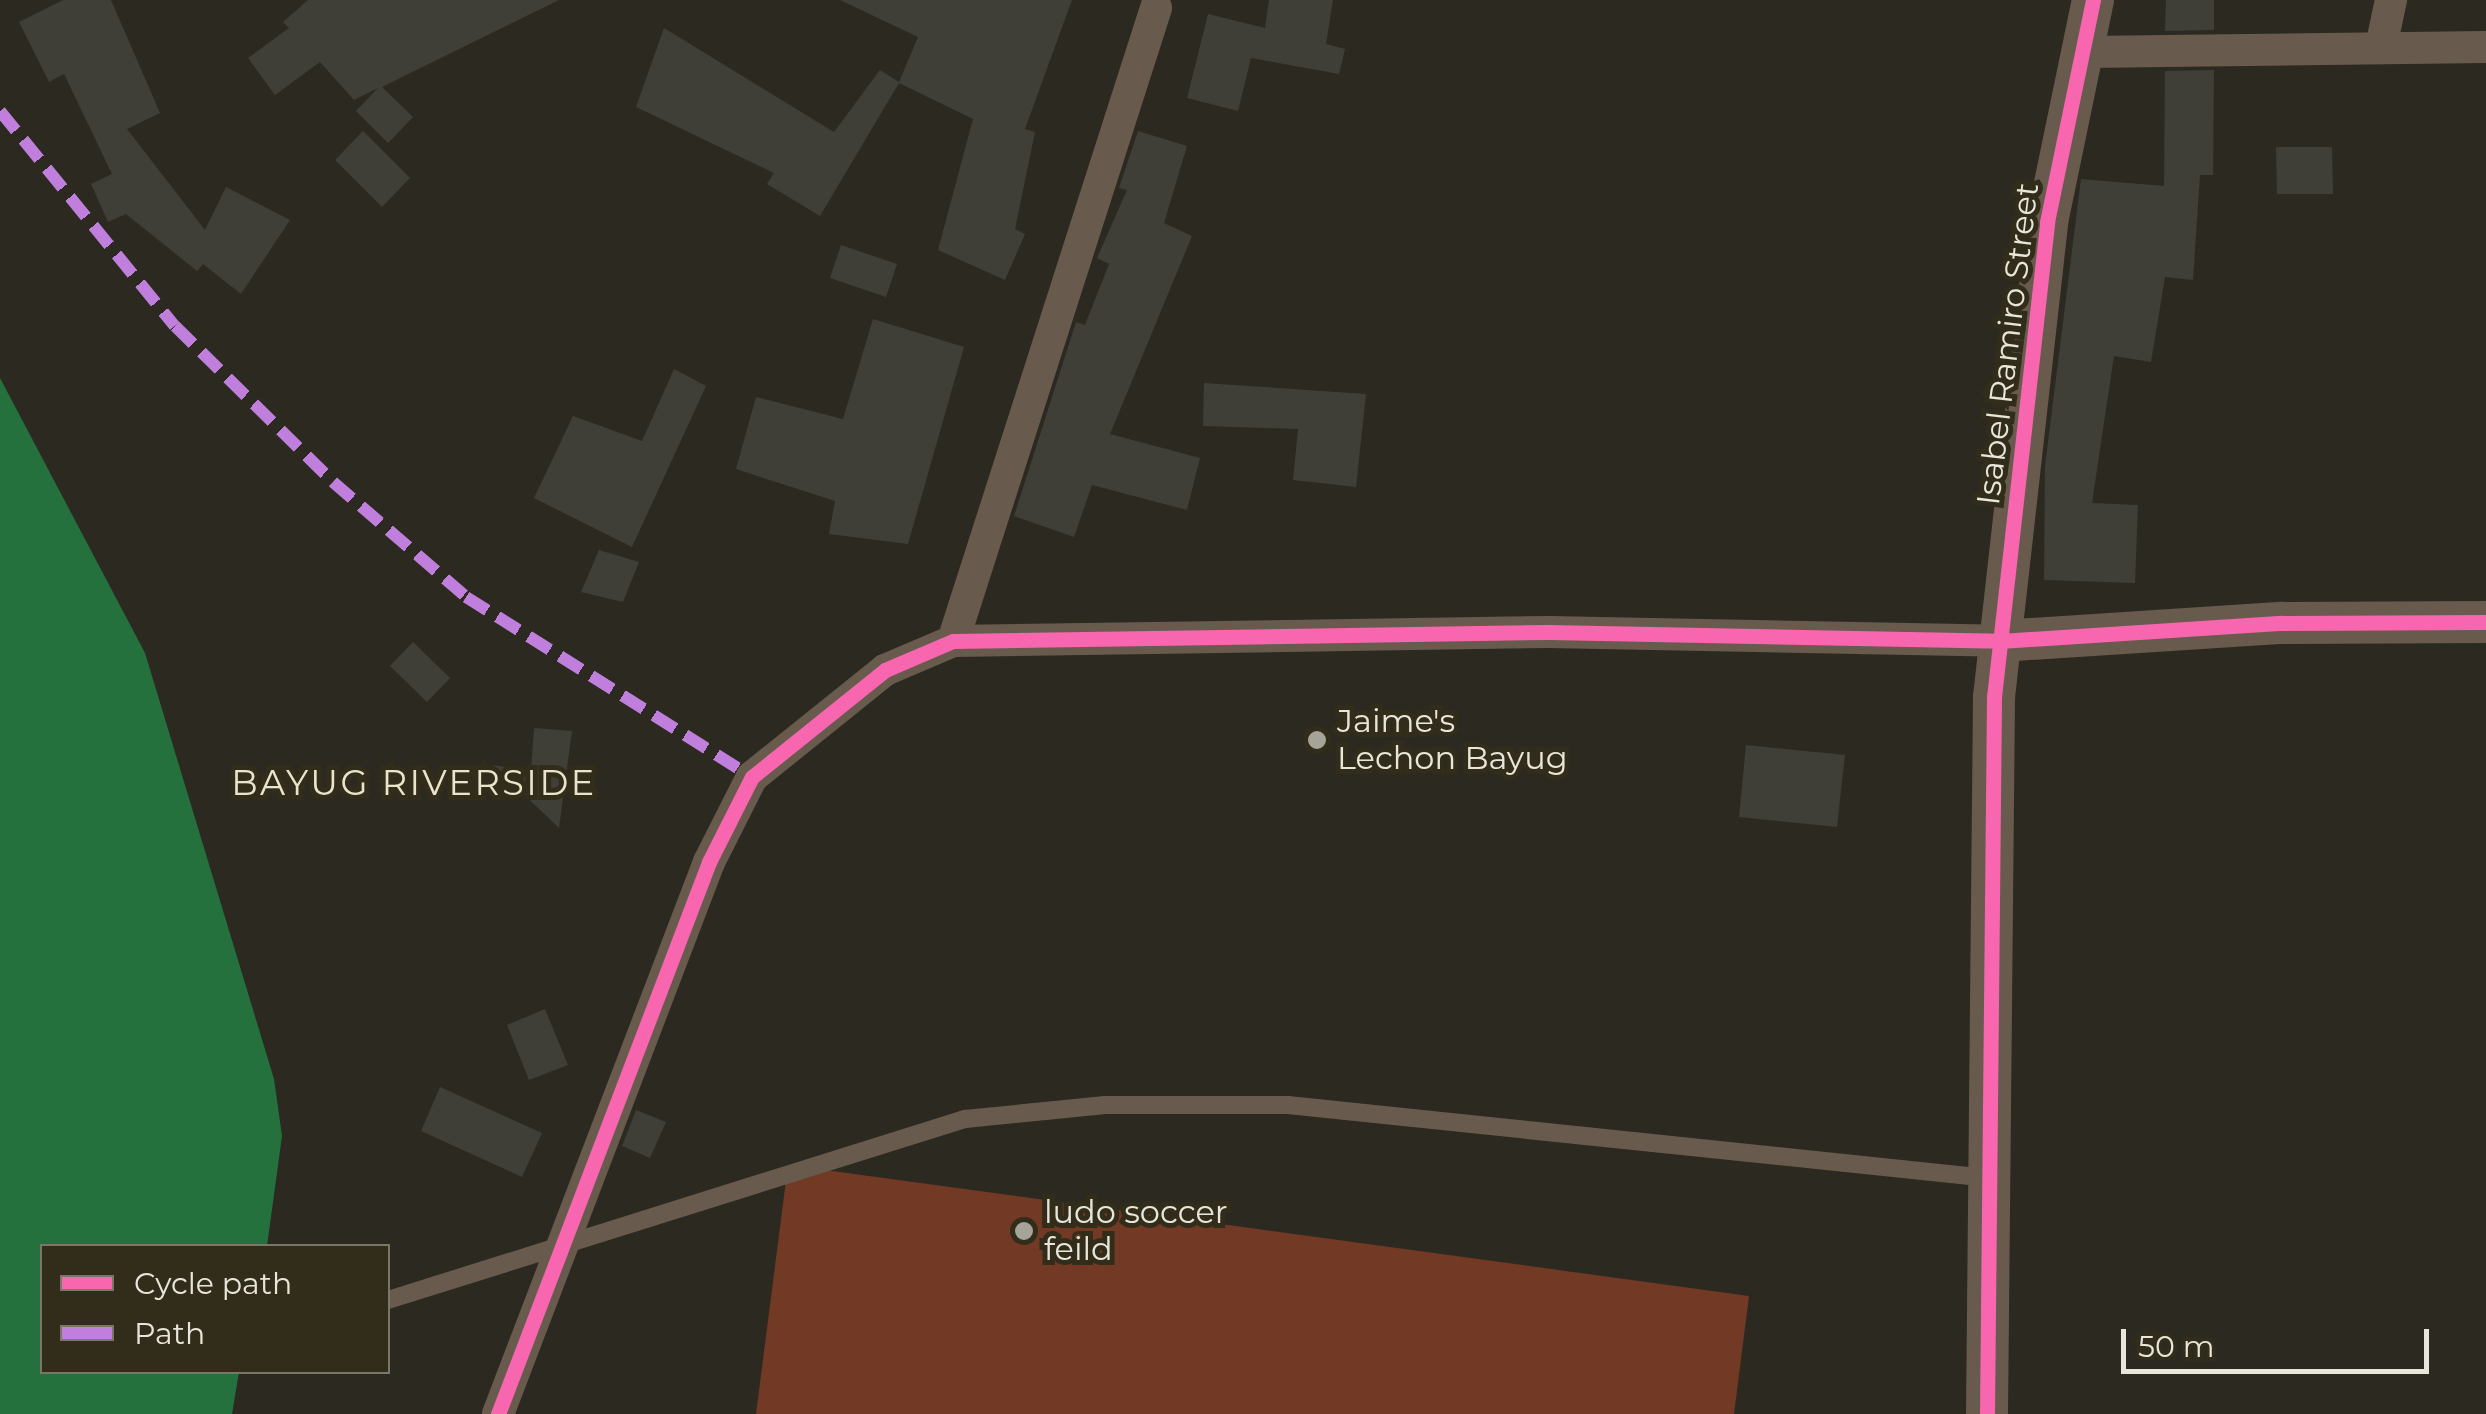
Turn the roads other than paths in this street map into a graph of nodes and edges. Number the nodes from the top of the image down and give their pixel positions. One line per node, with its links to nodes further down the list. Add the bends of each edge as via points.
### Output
1 (2093, 0): 6 (street, Isabel Ramiro Street)
2 (2391, 0): 4 (street)
3 (1160, 3): 8 (street)
4 (2381, 47): 5 (street); 6 (street)
5 (2486, 47)
6 (2086, 52): 9 (street, Isabel Ramiro Street, via 2046,222)
7 (2486, 622): 9 (street, via 2282,623)
8 (953, 640): 9 (street, via 1549,632); 11 (street, via 885,670 752,777 709,862)
9 (2000, 642): 10 (street, Isabel Ramiro Street)
10 (1989, 1178): 11 (lane, via 1288,1105 1105,1105 965,1119); 14 (street, Isabel Ramiro Street)
11 (569, 1240): 12 (lane); 13 (street)
12 (390, 1299)
13 (498, 1414)
14 (1987, 1414)

